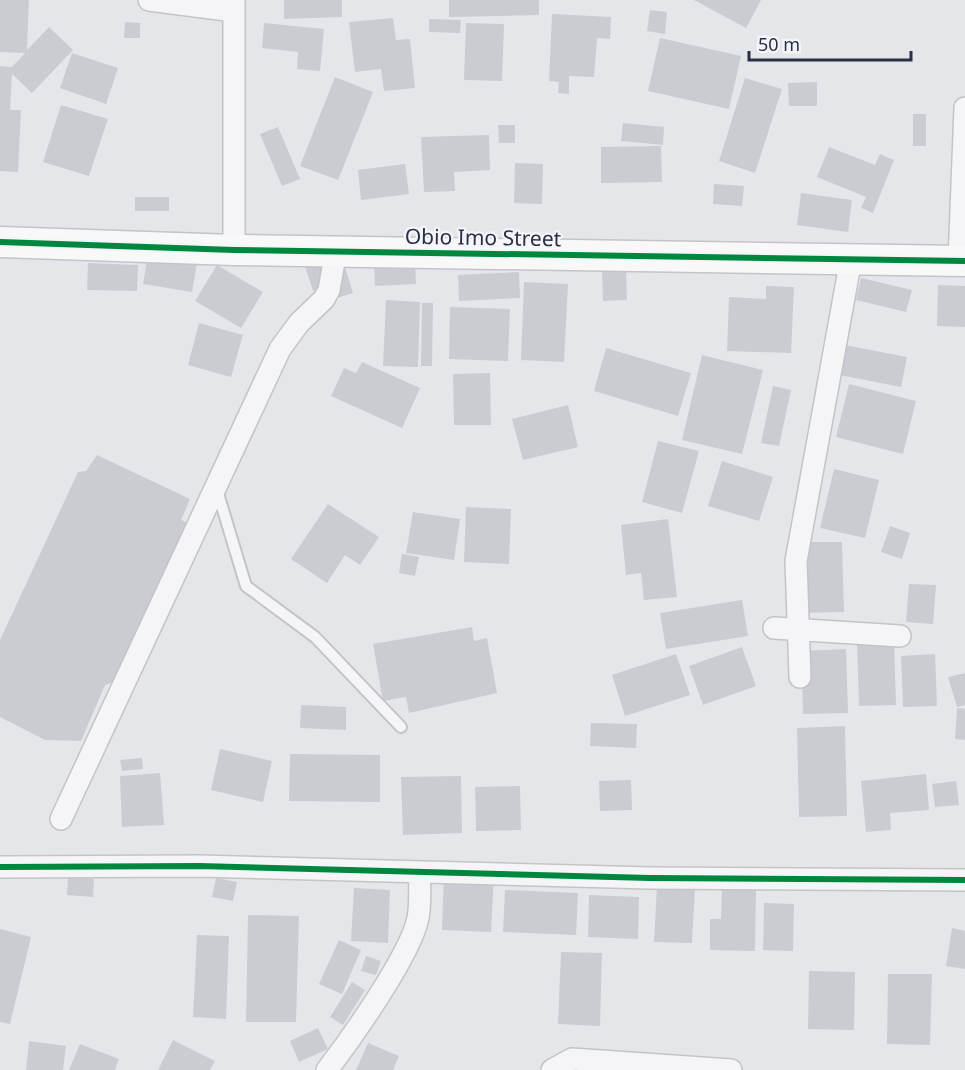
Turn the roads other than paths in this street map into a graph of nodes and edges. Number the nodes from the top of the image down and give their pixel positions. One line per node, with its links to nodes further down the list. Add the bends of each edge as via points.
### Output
1 (149, 0): 2 (street)
2 (234, 6): 5 (street)
3 (965, 108): 8 (street)
4 (0, 242): 5 (street, Obio Imo Street)
5 (234, 250): 6 (street, Obio Imo Street)
6 (336, 251): 7 (street, Obio Imo Street); 9 (street, via 329,290 280,350)
7 (851, 259): 8 (street, Obio Imo Street); 11 (street, via 796,561)
8 (962, 261)
9 (216, 487): 14 (lane, via 246,586 315,637); 15 (street)
10 (774, 628): 11 (street)
11 (798, 628): 12 (street); 13 (street)
12 (900, 636)
13 (800, 677)
14 (401, 727)
15 (61, 819)
16 (0, 867): 17 (street, via 199,866)
17 (420, 872): 18 (street); 19 (street, via 418,917 409,945)
18 (965, 880)
19 (327, 1070)
20 (552, 1070): 21 (street, via 572,1059)
21 (731, 1070)

